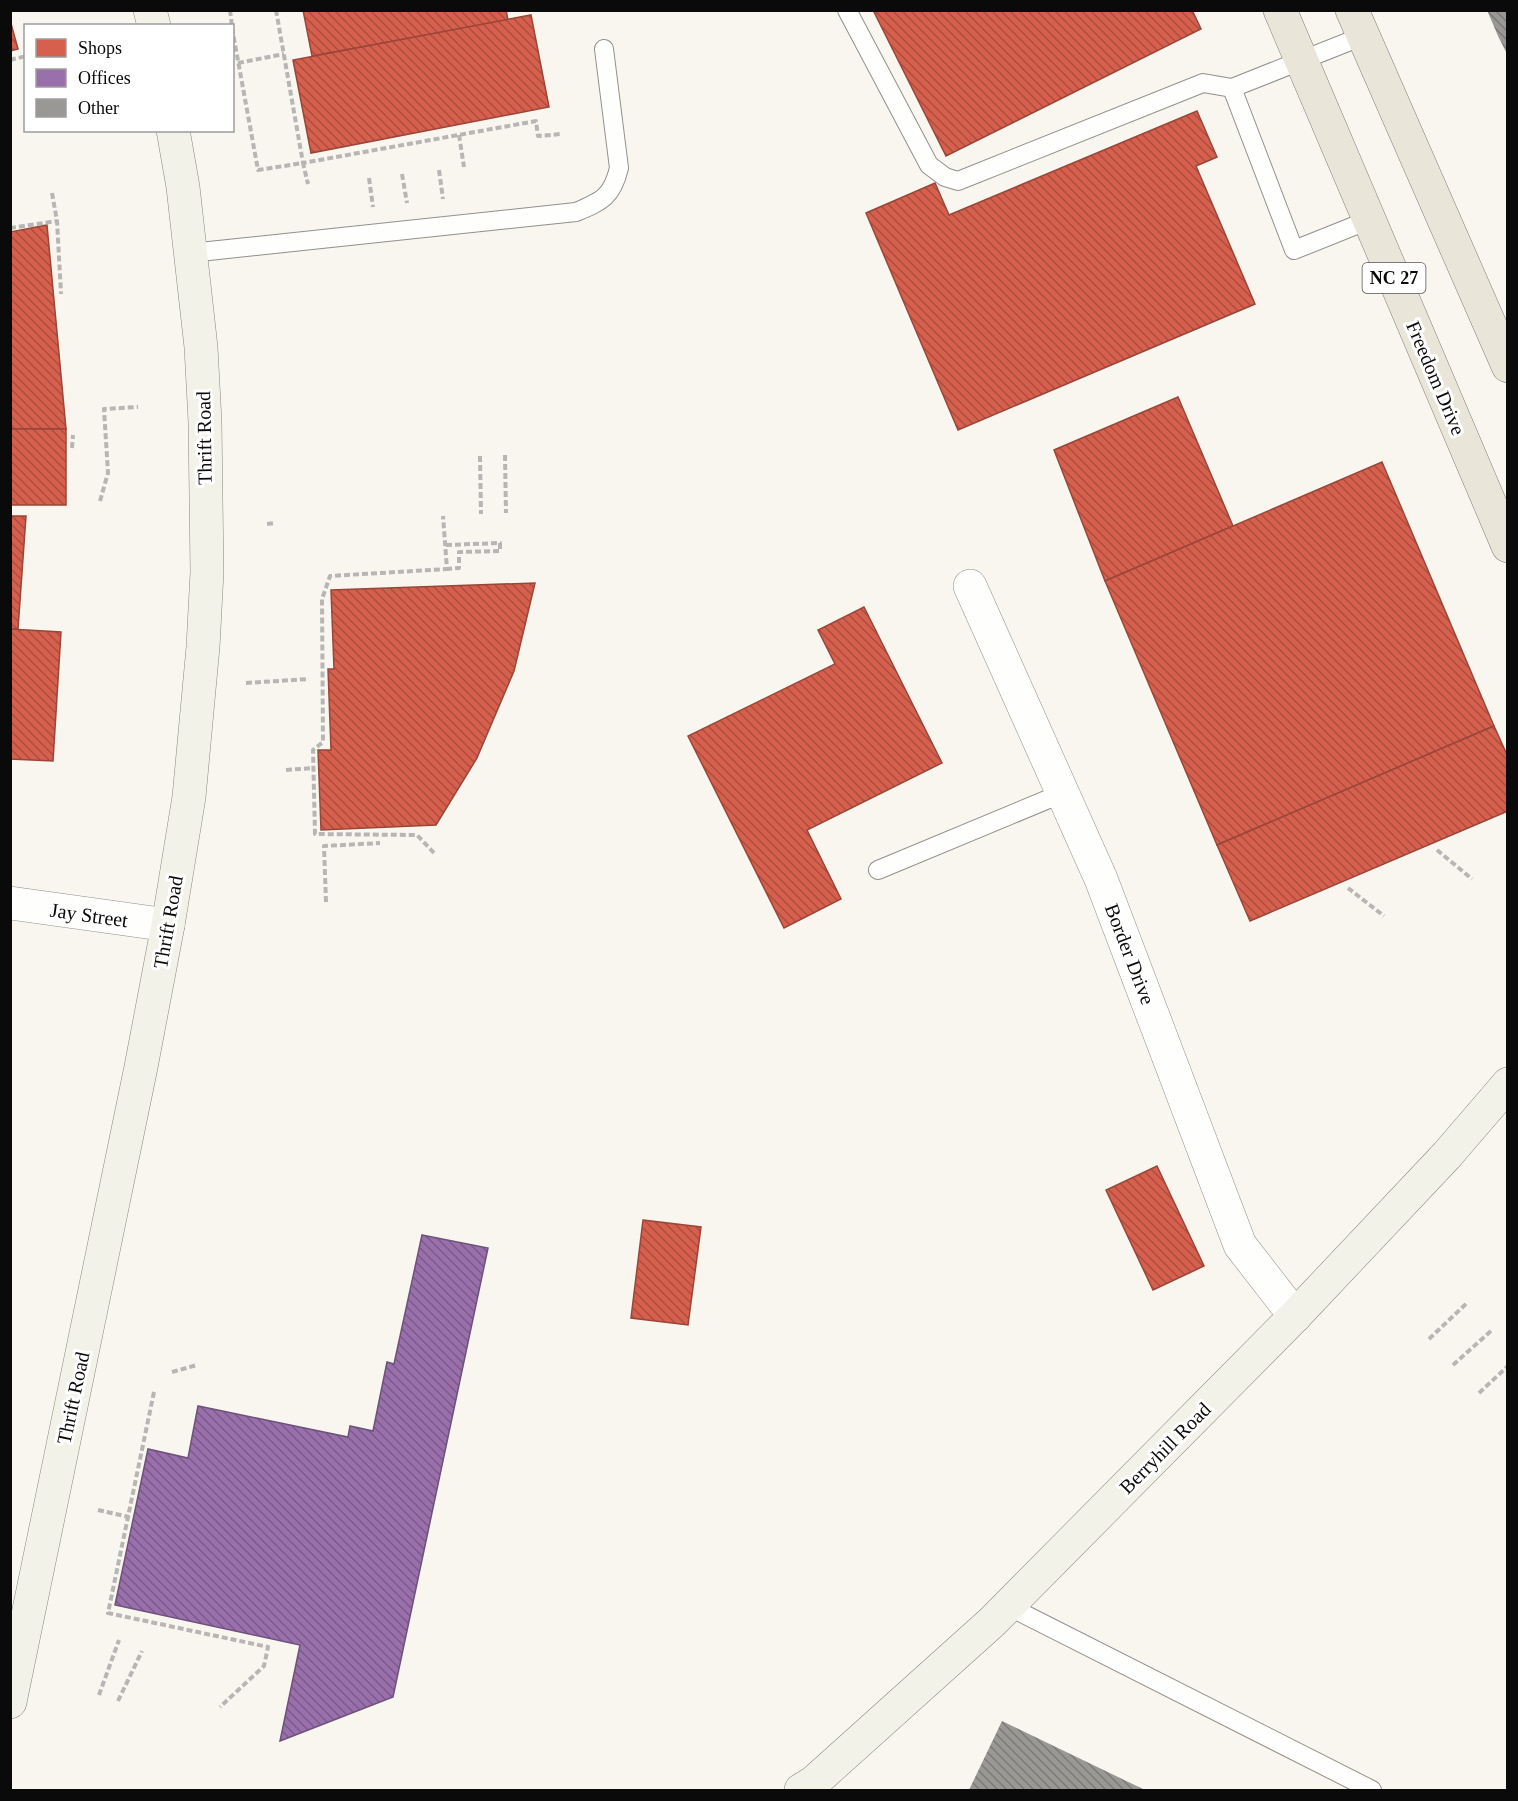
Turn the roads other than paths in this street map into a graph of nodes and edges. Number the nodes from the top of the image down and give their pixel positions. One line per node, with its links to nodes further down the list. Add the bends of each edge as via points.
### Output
1 (847, 10): 6 (lane, via 929,165 958,181 1203,83)
2 (1280, 10): 5 (main road, Freedom Drive / NC 27)
3 (1358, 23): 5 (lane); 10 (main road)
4 (604, 49): 9 (lane, via 619,168 615,185 603,200 576,212)
5 (1301, 60): 6 (lane); 8 (main road, Freedom Drive / NC 27)
6 (1232, 88): 8 (lane, via 1293,250)
7 (173, 132): 9 (street, Thrift Road)
8 (1369, 220): 11 (main road, Freedom Drive / NC 27)
9 (190, 253): 16 (street, Thrift Road, via 205,422 207,572 189,797)
10 (1503, 347)
11 (1508, 546)
12 (970, 586): 13 (street, Border Drive)
13 (1063, 793): 14 (lane); 18 (street, Border Drive, via 1101,879 1240,1245)
14 (878, 870)
15 (10, 903): 16 (street, Jay Street)
16 (168, 925): 20 (street, Thrift Road)
17 (1508, 1084): 18 (street, Berryhill Road, via 1447,1155)
18 (1295, 1316): 19 (street, Berryhill Road)
19 (1008, 1606): 21 (street, Berryhill Road); 22 (lane)
20 (10, 1702)
21 (801, 1791)
22 (1372, 1791)

